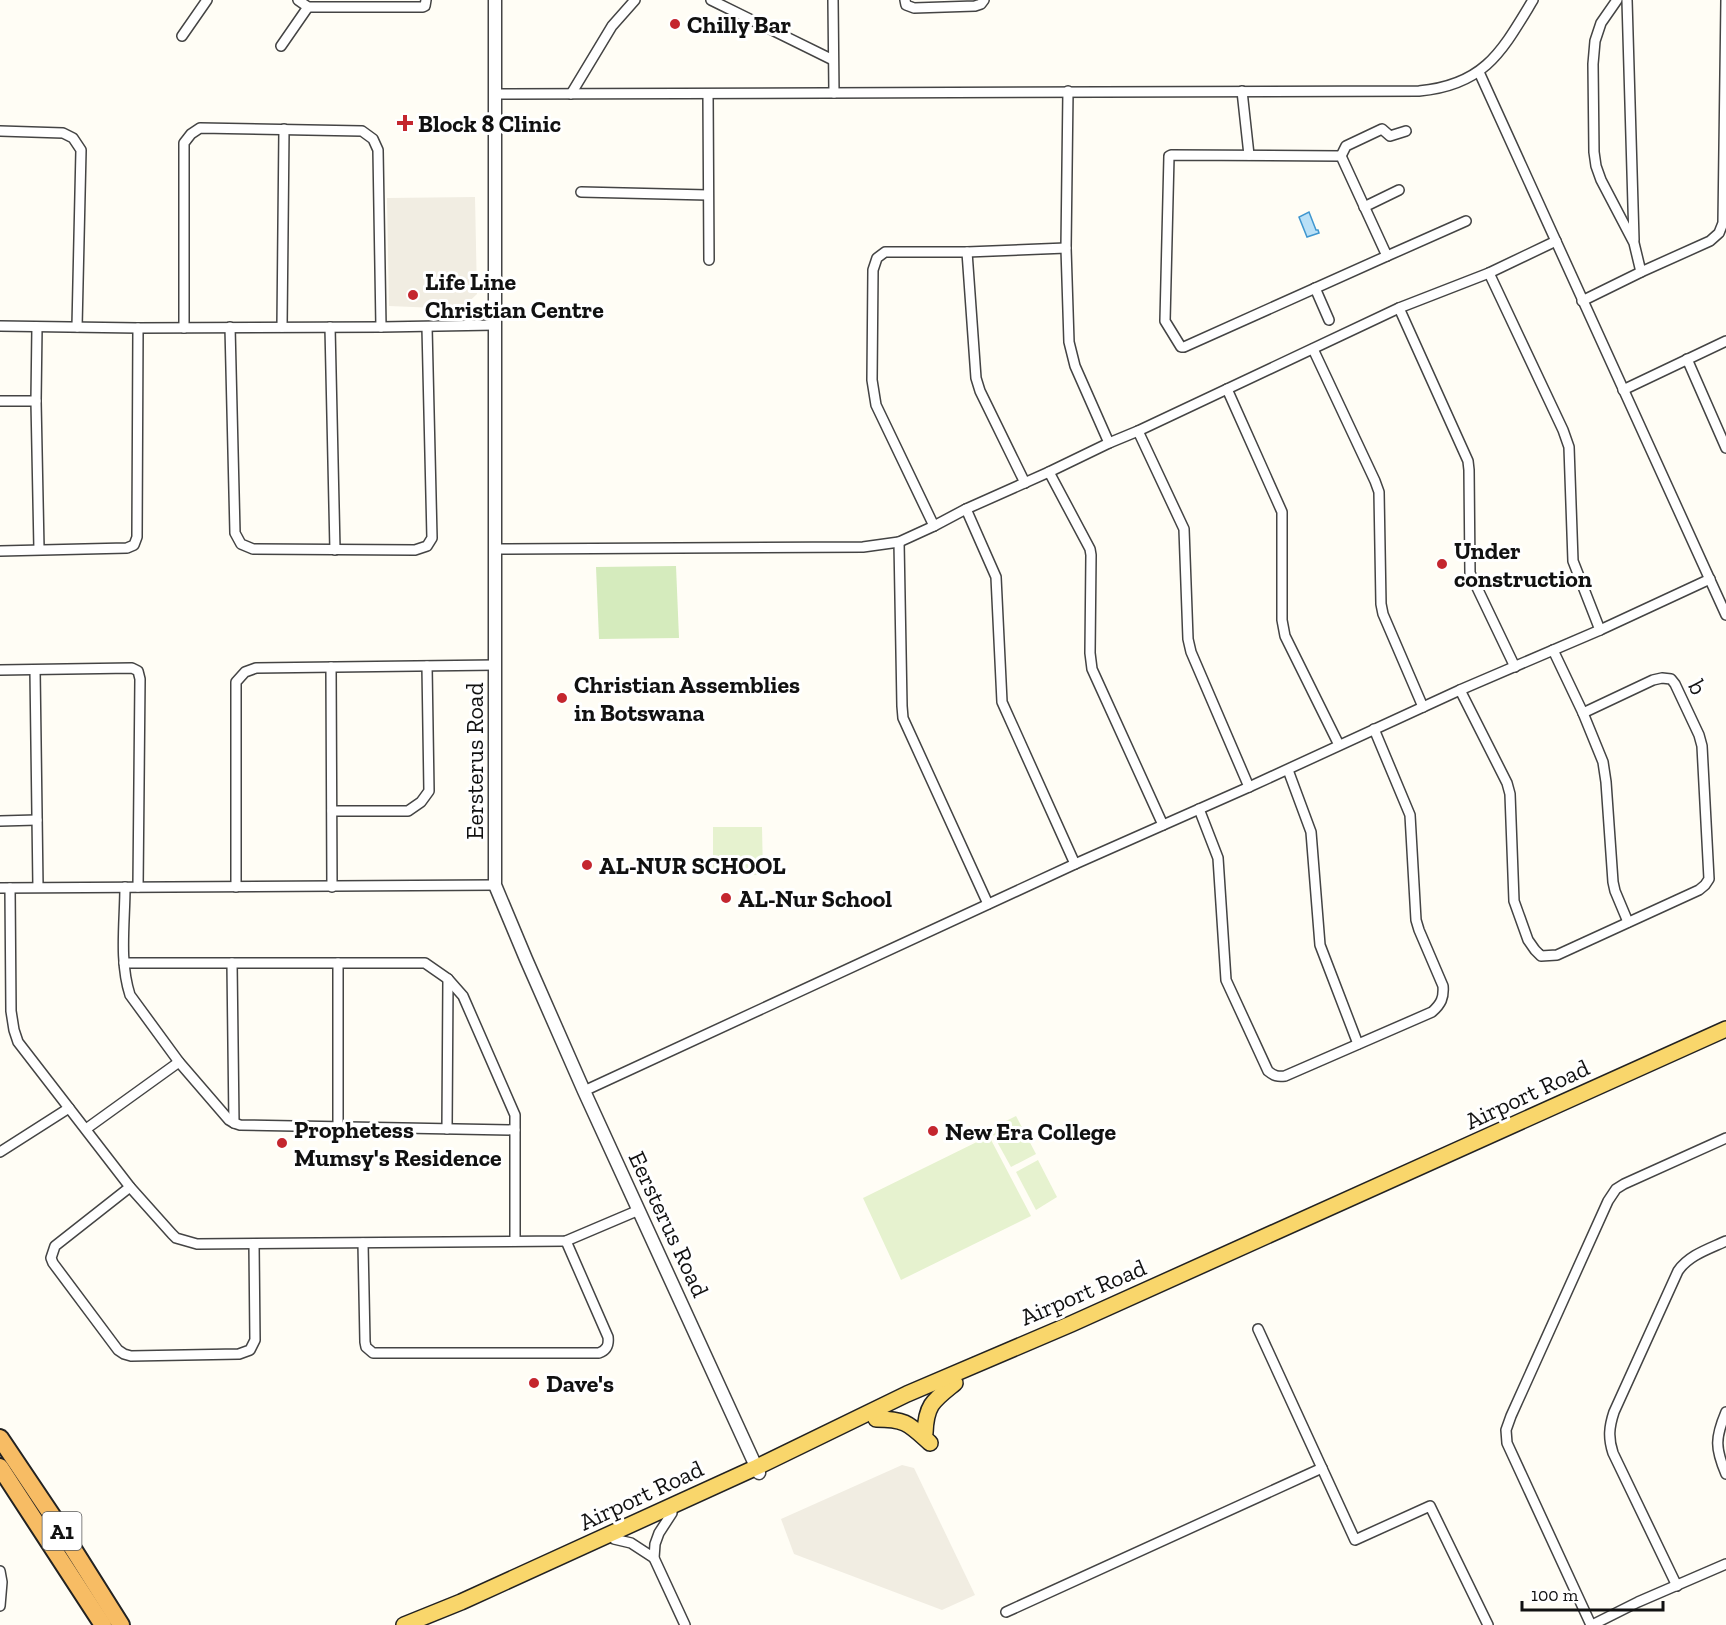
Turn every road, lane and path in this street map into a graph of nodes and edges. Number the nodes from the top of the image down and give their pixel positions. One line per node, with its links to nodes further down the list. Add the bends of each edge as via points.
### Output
1 (207, 0): 15 (street)
2 (298, 0): 14 (street)
3 (426, 0): 14 (street, via 423,7)
4 (495, 0): 23 (street, Eersterus Road)
5 (635, 0): 24 (street, via 612,26)
6 (711, 0): 18 (street)
7 (833, 0): 18 (street)
8 (904, 0): 9 (street, via 914,9 975,6)
9 (984, 0)
10 (1533, 0): 19 (street, via 1503,49)
11 (1617, 0): 38 (street, via 1594,40 1594,152 1601,180)
12 (1627, 0): 38 (street)
13 (1726, 0): 17 (street)
14 (308, 7): 16 (street)
15 (182, 36)
16 (281, 46)
17 (1725, 46): 29 (street)
18 (833, 60): 22 (street)
19 (1479, 72): 20 (street, via 1433,90); 37 (street)
20 (1242, 91): 21 (street); 30 (street)
21 (1068, 92): 22 (street); 39 (street)
22 (834, 93): 25 (street)
23 (495, 94): 24 (street); 49 (street, Eersterus Road)
24 (571, 94): 25 (street)
25 (708, 94): 34 (street)
26 (284, 129): 54 (street); 56 (street, via 362,131 373,139 378,150); 59 (street, via 200,128 184,143)
27 (0, 131): 52 (street, via 63,133 74,138 81,150)
28 (1406, 131): 31 (street, via 1390,136 1382,129 1346,146)
29 (1725, 144): 43 (street, via 1723,223 1719,233 1710,242)
30 (1249, 155): 31 (street); 45 (street, via 1169,156 1166,324 1184,347)
31 (1341, 156): 35 (street)
32 (1400, 190): 35 (street)
33 (581, 192): 34 (street)
34 (708, 195): 42 (street)
35 (1364, 207): 41 (street)
36 (1466, 220): 41 (street)
37 (1556, 241): 44 (street); 46 (street)
38 (1634, 243): 43 (street)
39 (1066, 248): 40 (street); 68 (street, via 1071,355)
40 (967, 252): 71 (street, via 975,378); 73 (street, via 885,252 877,258 873,270 872,380 876,405)
41 (1387, 256): 45 (street)
42 (709, 260)
43 (1641, 272): 46 (street)
44 (1489, 273): 47 (street); 81 (street, via 1569,447 1573,561)
45 (1316, 288): 48 (street)
46 (1582, 301): 64 (street)
47 (1399, 308): 61 (street); 85 (street, via 1468,461 1470,573)
48 (1329, 320)
49 (495, 325): 57 (street); 76 (street, Eersterus Road)
50 (0, 326): 51 (street)
51 (37, 327): 52 (street); 66 (street)
52 (77, 327): 58 (street)
53 (230, 327): 54 (street); 59 (street); 77 (street, via 235,533 241,543 253,549)
54 (282, 327): 55 (street)
55 (330, 327): 56 (street); 77 (street)
56 (381, 327): 57 (street)
57 (427, 327): 77 (street, via 432,538 427,546 416,550)
58 (138, 328): 59 (street); 75 (street, via 134,545)
59 (184, 328)
60 (1726, 341): 62 (street)
61 (1313, 350): 63 (street); 90 (street, via 1379,492 1383,614)
62 (1687, 359): 64 (street); 69 (street)
63 (1227, 389): 67 (street); 93 (street, via 1282,512 1285,636)
64 (1623, 390): 79 (street)
65 (0, 401): 66 (street)
66 (36, 401): 75 (street)
67 (1138, 431): 68 (street); 95 (street, via 1182,521 1189,645)
68 (1109, 443): 70 (street)
69 (1726, 448)
70 (1050, 472): 71 (street); 100 (street, via 1090,549 1092,669)
71 (1025, 483): 72 (street)
72 (966, 509): 73 (street); 101 (street, via 996,577 1002,702)
73 (934, 526): 74 (street)
74 (899, 542): 76 (street, via 863,547); 109 (street, via 903,718)
75 (39, 549): 78 (street)
76 (495, 549): 83 (street, Eersterus Road)
77 (335, 550)
78 (0, 551)
79 (1710, 579): 80 (street); 81 (street)
80 (1726, 615)
81 (1600, 630): 82 (street)
82 (1553, 650): 85 (street); 91 (street)
83 (496, 665): 84 (street); 102 (street, Eersterus Road)
84 (427, 666): 86 (street); 97 (street, via 429,791 408,812)
85 (1515, 666): 89 (street)
86 (331, 667): 97 (street); 106 (street, via 256,668 245,672 236,682)
87 (0, 670): 88 (street)
88 (35, 670): 98 (street); 105 (street, via 138,671)
89 (1460, 690): 90 (street); 110 (street, via 1507,783 1514,901 1535,950 1541,956 1557,955)
90 (1423, 707): 92 (street)
91 (1583, 713): 110 (street, via 1603,762 1613,882); 110 (street, b, via 1653,680 1671,679 1702,746 1709,879 1699,890)
92 (1374, 729): 93 (street); 118 (street, via 1410,815 1416,920 1444,994 1432,1012)
93 (1339, 746): 94 (street)
94 (1288, 770): 95 (street); 118 (street, via 1311,832 1320,945)
95 (1249, 787): 96 (street)
96 (1199, 809): 100 (street); 118 (street, via 1218,858 1226,980 1268,1071 1285,1076)
97 (332, 811): 107 (street)
98 (37, 820): 99 (street); 103 (street)
99 (0, 821)
100 (1162, 825): 101 (street)
101 (1074, 864): 109 (street)
102 (495, 885): 107 (street); 120 (street, Eersterus Road)
103 (38, 887): 104 (street); 108 (street)
104 (125, 887): 105 (street); 111 (street)
105 (138, 887): 106 (street)
106 (236, 887): 107 (street)
107 (332, 887)
108 (5, 888): 115 (street)
109 (988, 904): 120 (street)
110 (1628, 922)
111 (124, 963): 112 (street); 119 (street, via 130,995)
112 (232, 963): 113 (street); 122 (street)
113 (338, 963): 116 (street, via 425,963); 123 (street)
114 (0, 965): 115 (street)
115 (10, 965): 121 (street, via 11,1011 18,1041)
116 (448, 979): 125 (street); 126 (street, via 463,996 511,1103)
117 (1726, 1029): 136 (main road, Airport Road)
118 (1358, 1044)
119 (179, 1062): 122 (street); 124 (street)
120 (584, 1091): 130 (street, Eersterus Road)
121 (69, 1108): 124 (street); 128 (street)
122 (234, 1124): 123 (street)
123 (338, 1128): 125 (street)
124 (86, 1129): 129 (street)
125 (447, 1129): 126 (street)
126 (515, 1130): 131 (street)
127 (1726, 1138): 161 (street, via 1616,1189 1506,1430 1507,1443)
128 (0, 1152)
129 (130, 1187): 135 (street, via 176,1238 197,1244); 135 (street, via 55,1246 51,1258 124,1354 239,1354 250,1350 255,1340)
130 (639, 1210): 132 (street); 145 (street, Eersterus Road)
131 (515, 1241): 132 (street); 134 (street)
132 (566, 1241): 134 (street, via 608,1337 607,1347 599,1353 373,1353 365,1342)
133 (1726, 1241): 151 (street, via 1692,1257 1678,1271 1610,1425 1613,1453)
134 (363, 1243): 135 (street)
135 (255, 1244)
136 (1071, 1324): 138 (main road, via 1025,1352); 145 (main road, Airport Road, via 907,1394)
137 (1258, 1329): 143 (street)
138 (955, 1383): 140 (main road); 140 (main road, via 932,1404 927,1416 927,1438 903,1421)
139 (1726, 1412): 144 (street, via 1717,1440 1718,1455)
140 (876, 1419): 145 (main road)
141 (0, 1438): 156 (highway, A1)
142 (0, 1467): 155 (highway, A1)
143 (1322, 1468): 154 (street); 160 (street, via 1355,1540 1430,1506)
144 (1725, 1468)
145 (758, 1470): 146 (main road); 152 (main road, Airport Road)
146 (672, 1513): 147 (main road); 148 (street, via 659,1533)
147 (614, 1539): 148 (street, via 631,1543); 152 (main road)
148 (654, 1558): 159 (street)
149 (1726, 1564): 151 (street)
150 (0, 1571): 153 (street)
151 (1677, 1586): 161 (street)
152 (462, 1605): 157 (main road); 158 (main road)
153 (0, 1606)
154 (1006, 1612)
155 (103, 1625)
156 (121, 1625)
157 (404, 1625)
158 (426, 1625)
159 (685, 1625)
160 (1488, 1625)
161 (1591, 1625)

